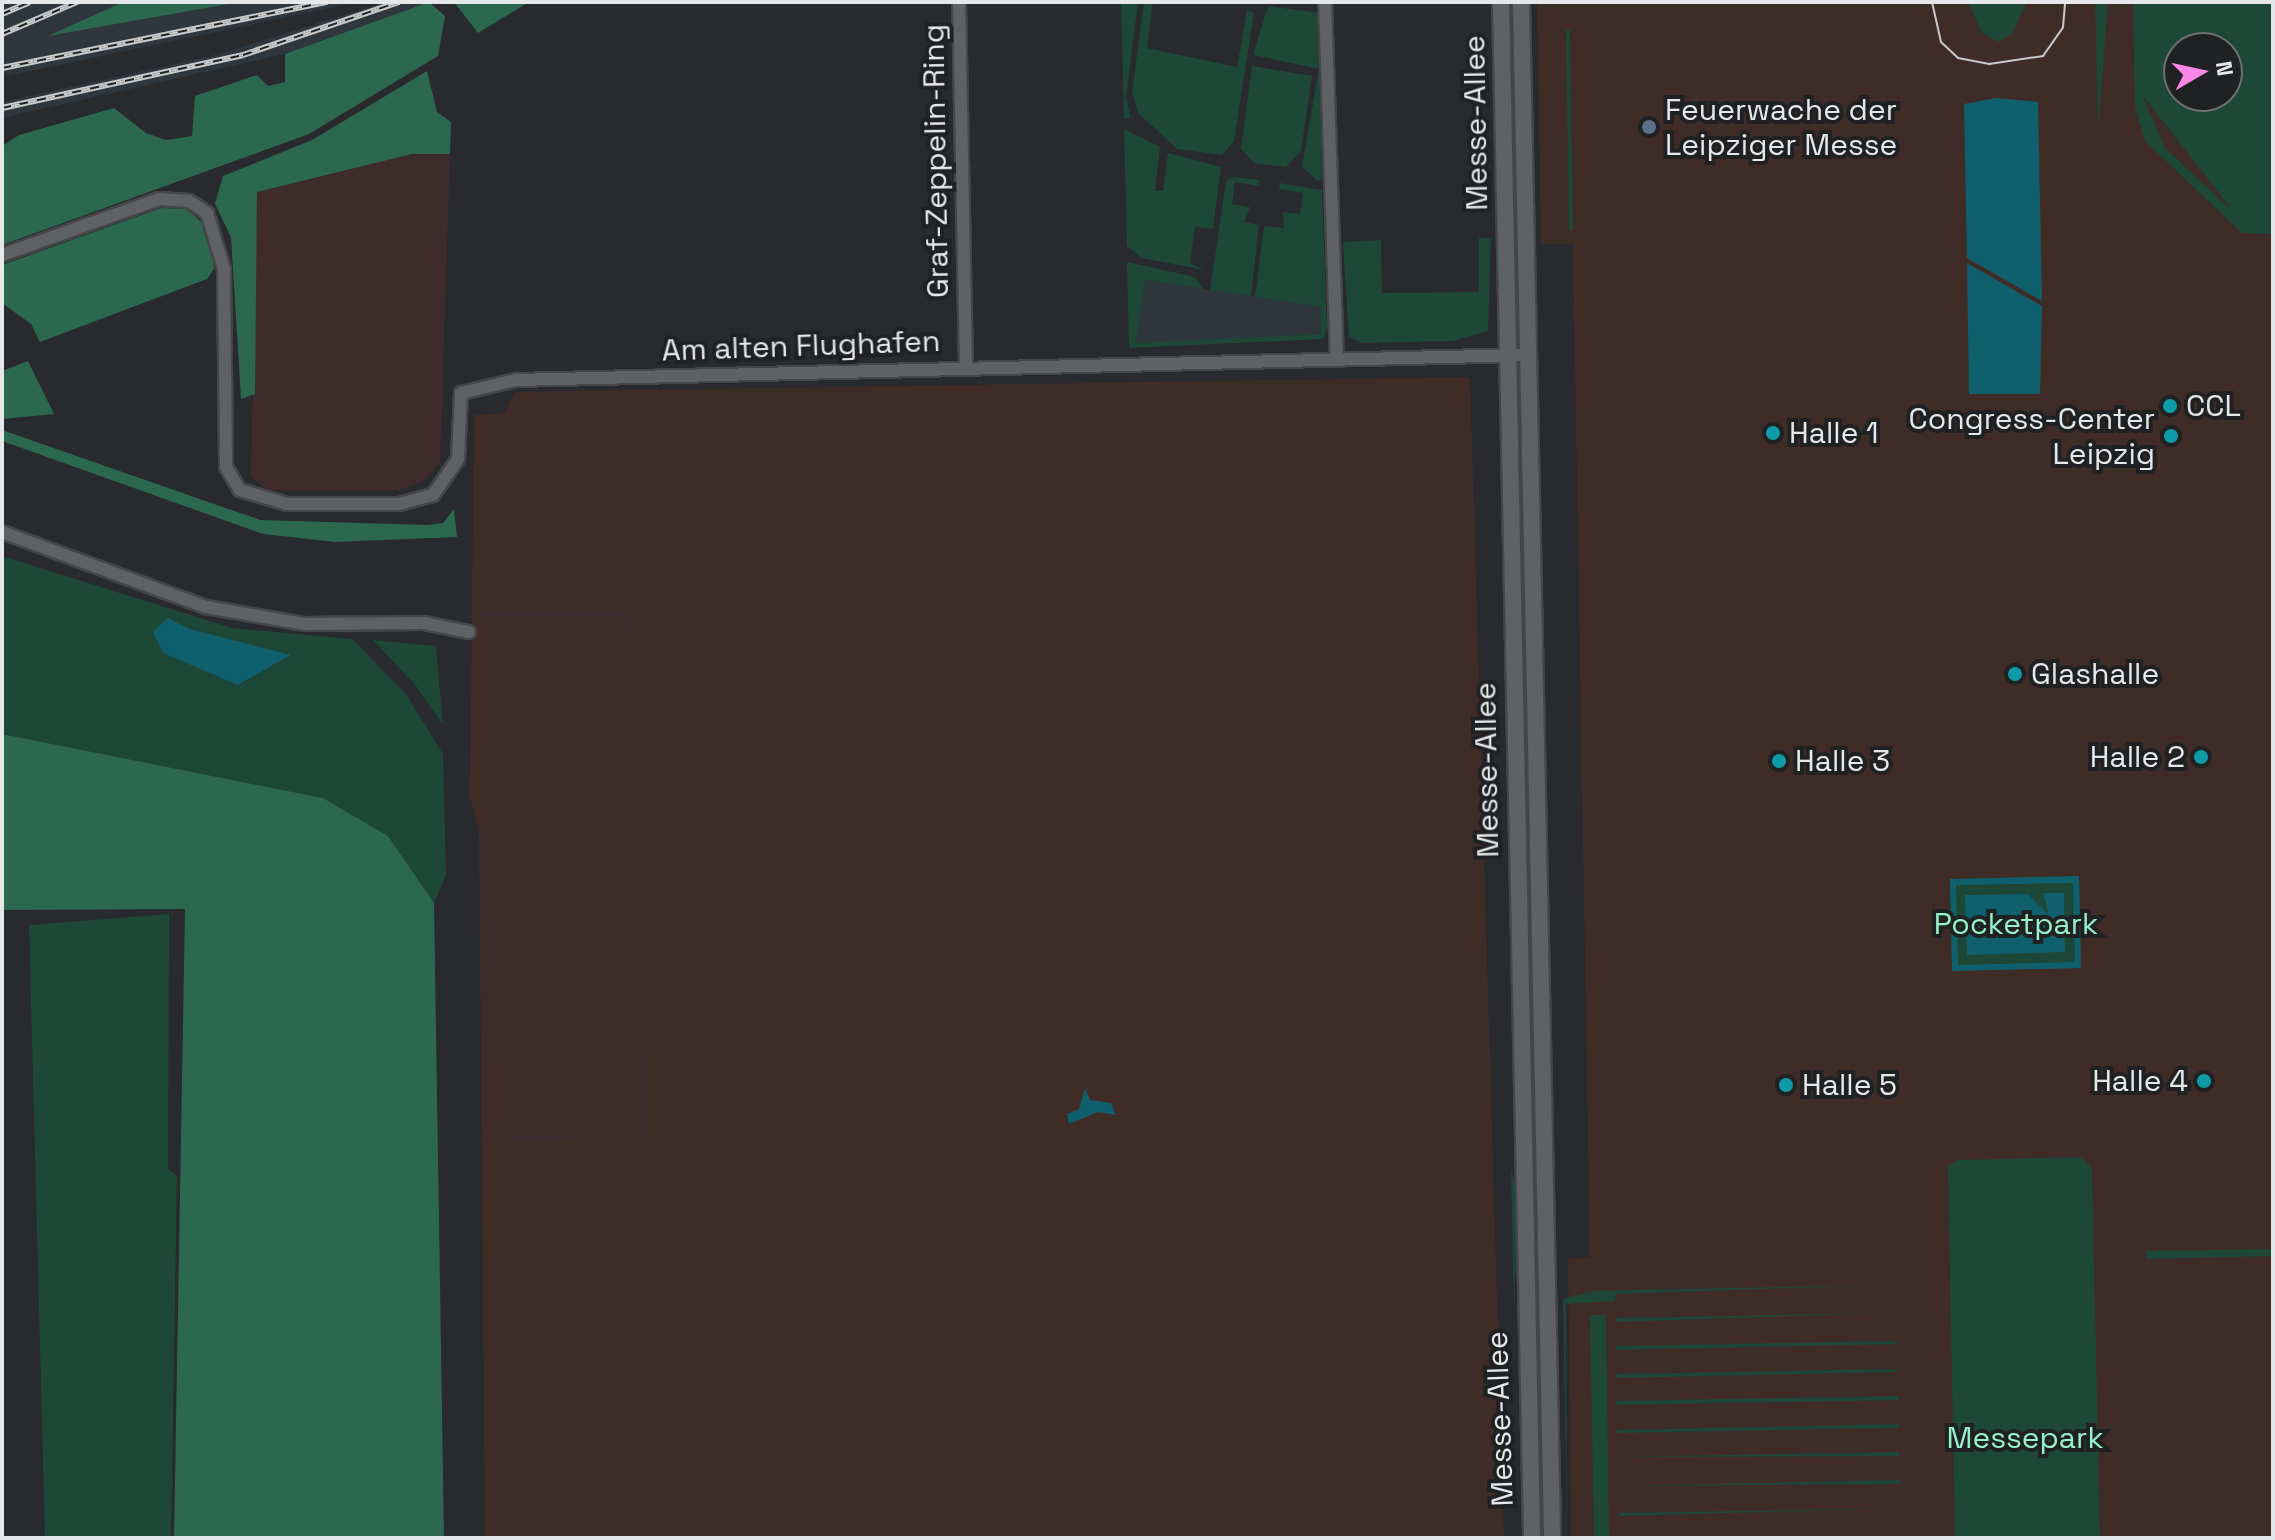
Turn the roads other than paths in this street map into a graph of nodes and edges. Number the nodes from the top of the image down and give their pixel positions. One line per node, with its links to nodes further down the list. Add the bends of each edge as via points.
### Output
1 (959, 2): 9 (street, Graf-Zeppelin-Ring)
2 (1325, 2): 8 (street)
3 (1501, 2): 6 (main road, Messe-Allee)
4 (1521, 2): 7 (main road, Messe-Allee)
5 (2, 255): 9 (street, Am alten Flughafen, via 159,199 199,207 215,227 224,269 226,467 252,497 399,504 433,495 453,474 459,399 470,387)
6 (1508, 355): 7 (street, Am alten Flughafen); 8 (street, Am alten Flughafen); 12 (main road, Messe-Allee)
7 (1528, 355): 13 (main road, Messe-Allee)
8 (1337, 359): 9 (street, Am alten Flughafen)
9 (966, 367)
10 (2, 532): 11 (street, via 206,607 304,624 424,623)
11 (469, 632)
12 (1532, 1538)
13 (1552, 1538)

